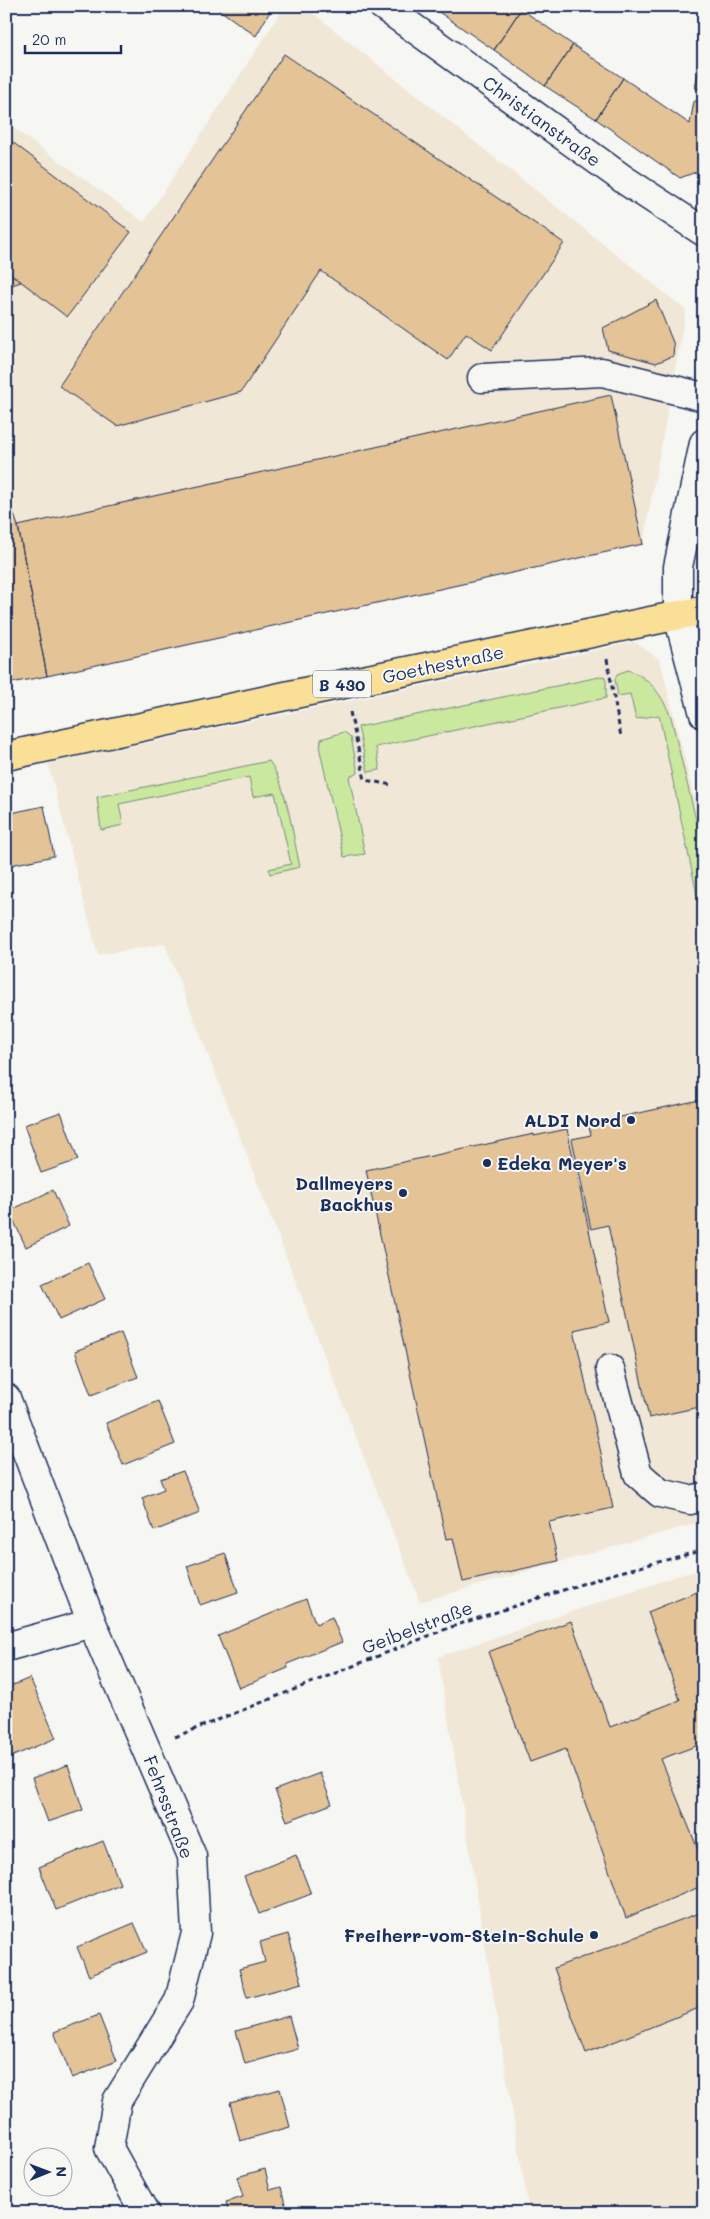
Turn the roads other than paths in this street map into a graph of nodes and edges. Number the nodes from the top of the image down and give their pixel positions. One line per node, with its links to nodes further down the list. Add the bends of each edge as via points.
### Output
1 (383, 6): 2 (street, Christianstraße, via 626,182)
2 (704, 232)
3 (482, 378): 4 (street, via 602,372)
4 (704, 397)
5 (704, 443): 6 (street, via 678,566)
6 (691, 613): 7 (street); 8 (main road, Goethestraße / B 430)
7 (704, 714)
8 (6, 756)
9 (610, 1369): 11 (street, via 638,1474 660,1493 690,1500)
10 (6, 1398): 12 (street, Fehrsstraße)
11 (704, 1497)
12 (92, 1624): 13 (street); 14 (street, Fehrsstraße, via 192,1856 196,1933 179,2001 117,2101 109,2148)
13 (6, 1647)
14 (145, 2213)

